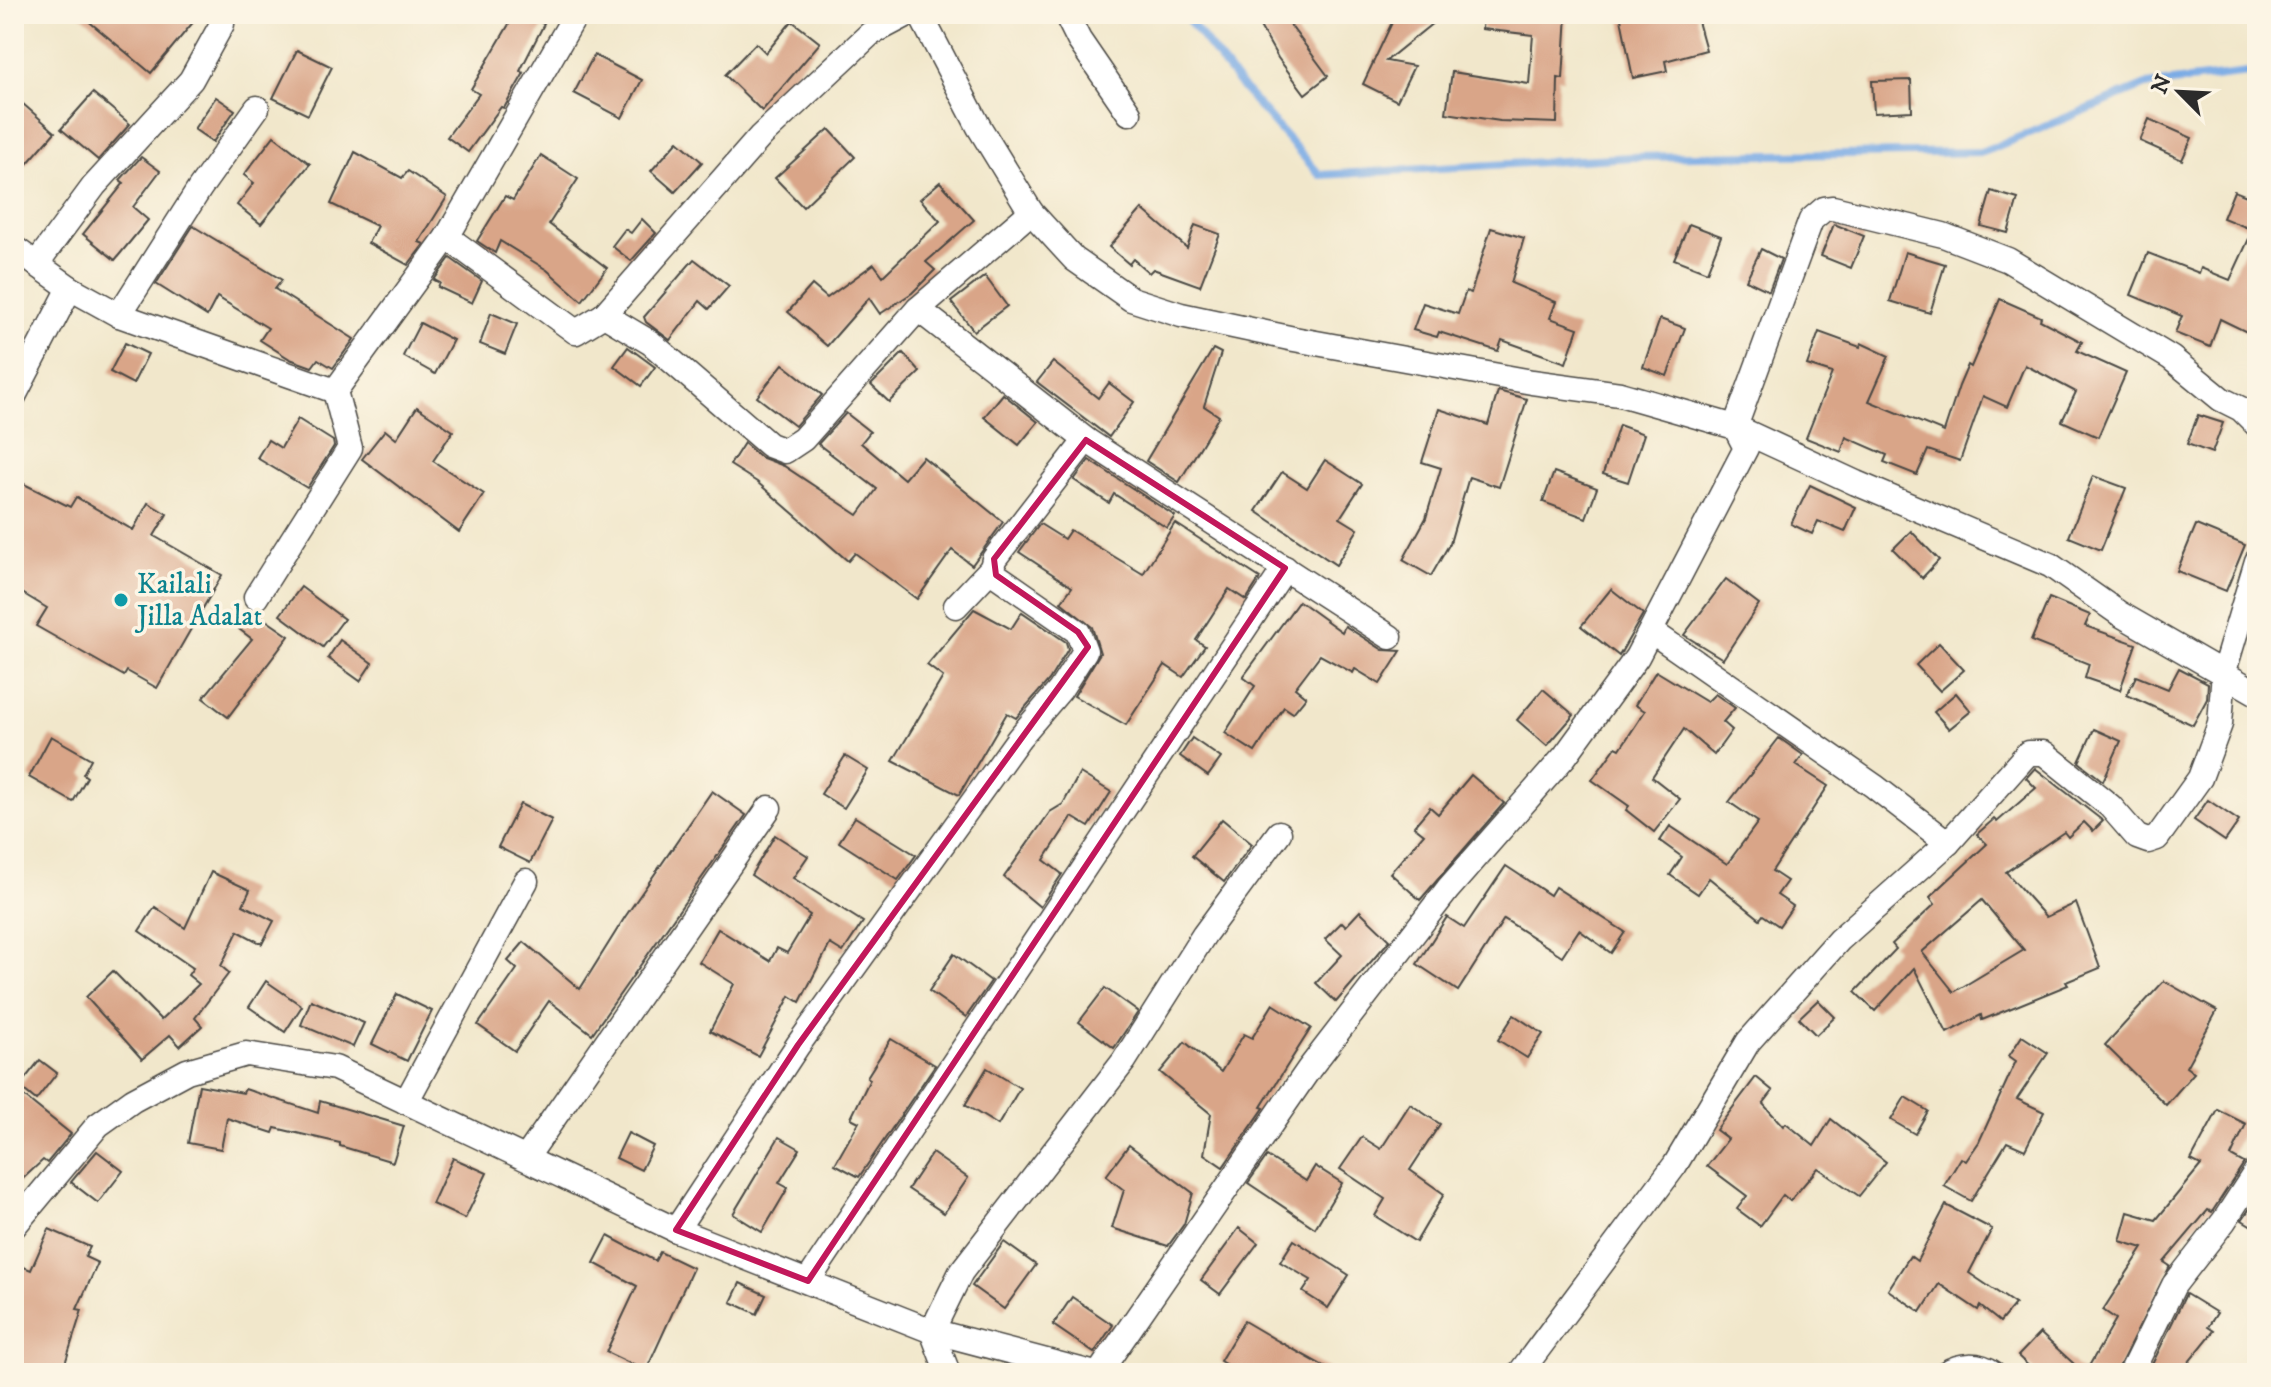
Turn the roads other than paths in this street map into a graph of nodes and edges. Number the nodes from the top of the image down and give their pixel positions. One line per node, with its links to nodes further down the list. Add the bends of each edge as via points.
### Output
1 (576, 14): 9 (street)
2 (908, 14): 15 (street, via 870,34 761,136)
3 (920, 14): 8 (street)
4 (1066, 14): 7 (street)
5 (222, 24): 11 (street, via 191,80 94,186)
6 (257, 108): 14 (street)
7 (1129, 113)
8 (1031, 212): 13 (street); 19 (street, via 1074,259 1131,299 1169,311 1452,369 1620,394)
9 (447, 237): 15 (street, via 576,332); 16 (street)
10 (14, 248): 11 (street)
11 (37, 263): 12 (street)
12 (70, 288): 14 (street); 17 (street)
13 (918, 309): 15 (street, via 803,439 785,451 769,445 651,343); 20 (street)
14 (119, 315): 16 (street)
15 (604, 315)
16 (335, 391): 24 (street, via 350,448)
17 (14, 396)
18 (2257, 425): 19 (street, via 2171,358 2008,260 1943,235 1833,208 1811,220)
19 (1735, 427): 26 (street, via 1746,448); 28 (street, via 2050,565 2120,614)
20 (1086, 440): 22 (street); 23 (street)
21 (2257, 561): 28 (street)
22 (992, 568): 25 (street); 38 (street, via 1078,632 1085,651 798,1045)
23 (1285, 568): 27 (street); 39 (street)
24 (256, 597)
25 (956, 606)
26 (1651, 631): 32 (street); 43 (street, via 1565,756 1448,889 1309,1069)
27 (1390, 637)
28 (2224, 671): 29 (street); 32 (street, via 2220,724 2200,778 2157,838 2137,837 2110,806 2036,751 2020,760)
29 (2257, 693)
30 (769, 808): 35 (street)
31 (1279, 833): 40 (street, via 1204,935 1124,1061 961,1272)
32 (1948, 843): 44 (street, via 1839,940 1748,1042 1675,1165)
33 (526, 881): 34 (street)
34 (406, 1102): 35 (street); 37 (street, via 335,1068 246,1054 187,1071 98,1125)
35 (526, 1158): 38 (street)
36 (2257, 1170): 47 (street, via 2174,1285)
37 (14, 1226)
38 (676, 1230): 39 (street)
39 (808, 1281): 40 (street)
40 (932, 1331): 41 (street); 42 (street)
41 (948, 1373)
42 (1092, 1373)
43 (1099, 1373)
44 (1520, 1373)
45 (1946, 1373): 46 (street, via 1957,1366)
46 (1993, 1373)
47 (2131, 1373)

